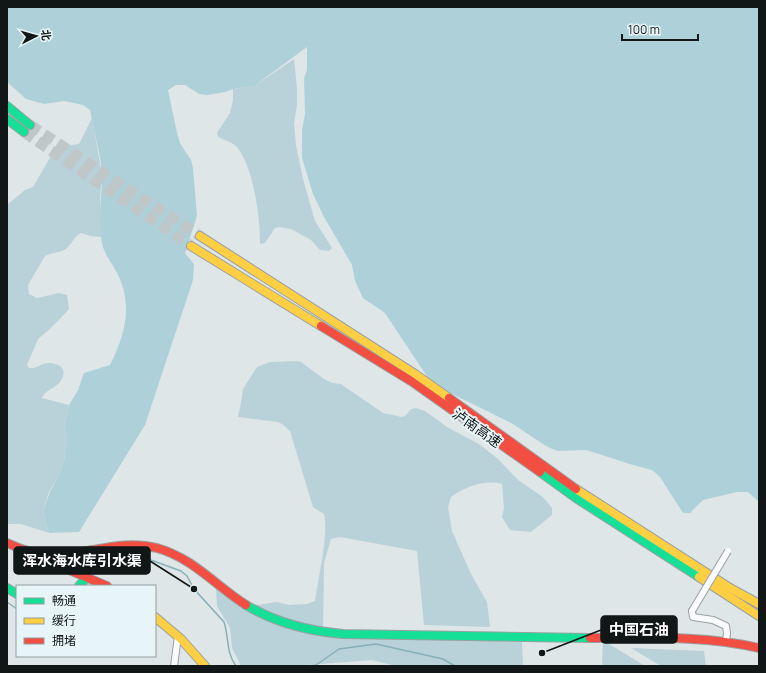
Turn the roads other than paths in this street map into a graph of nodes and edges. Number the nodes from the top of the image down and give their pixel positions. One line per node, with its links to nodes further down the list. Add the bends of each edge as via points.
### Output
1 (7, 106): 3 (main road)
2 (7, 119): 4 (main road)
3 (30, 125)
4 (24, 132)
5 (200, 236): 16 (main road, 泸南高速, via 415,374 580,492)
6 (191, 246): 17 (main road, 泸南高速, via 411,381 576,498)
7 (7, 543): 8 (main road)
8 (22, 550): 9 (main road, via 52,555); 11 (main road)
9 (91, 550): 11 (main road); 20 (main road, via 132,545 150,546 165,551 194,566 261,614 290,625 323,633 358,636)
10 (728, 551): 20 (street, bridge, via 692,611 693,617 713,620 726,626)
11 (86, 578): 12 (main road); 13 (main road)
12 (80, 585)
13 (104, 585)
14 (7, 588): 15 (main road)
15 (16, 593)
16 (759, 604)
17 (759, 616)
18 (156, 618): 19 (main road)
19 (178, 636): 22 (street); 23 (main road)
20 (726, 640): 21 (main road)
21 (759, 648)
22 (174, 666)
23 (205, 666)

